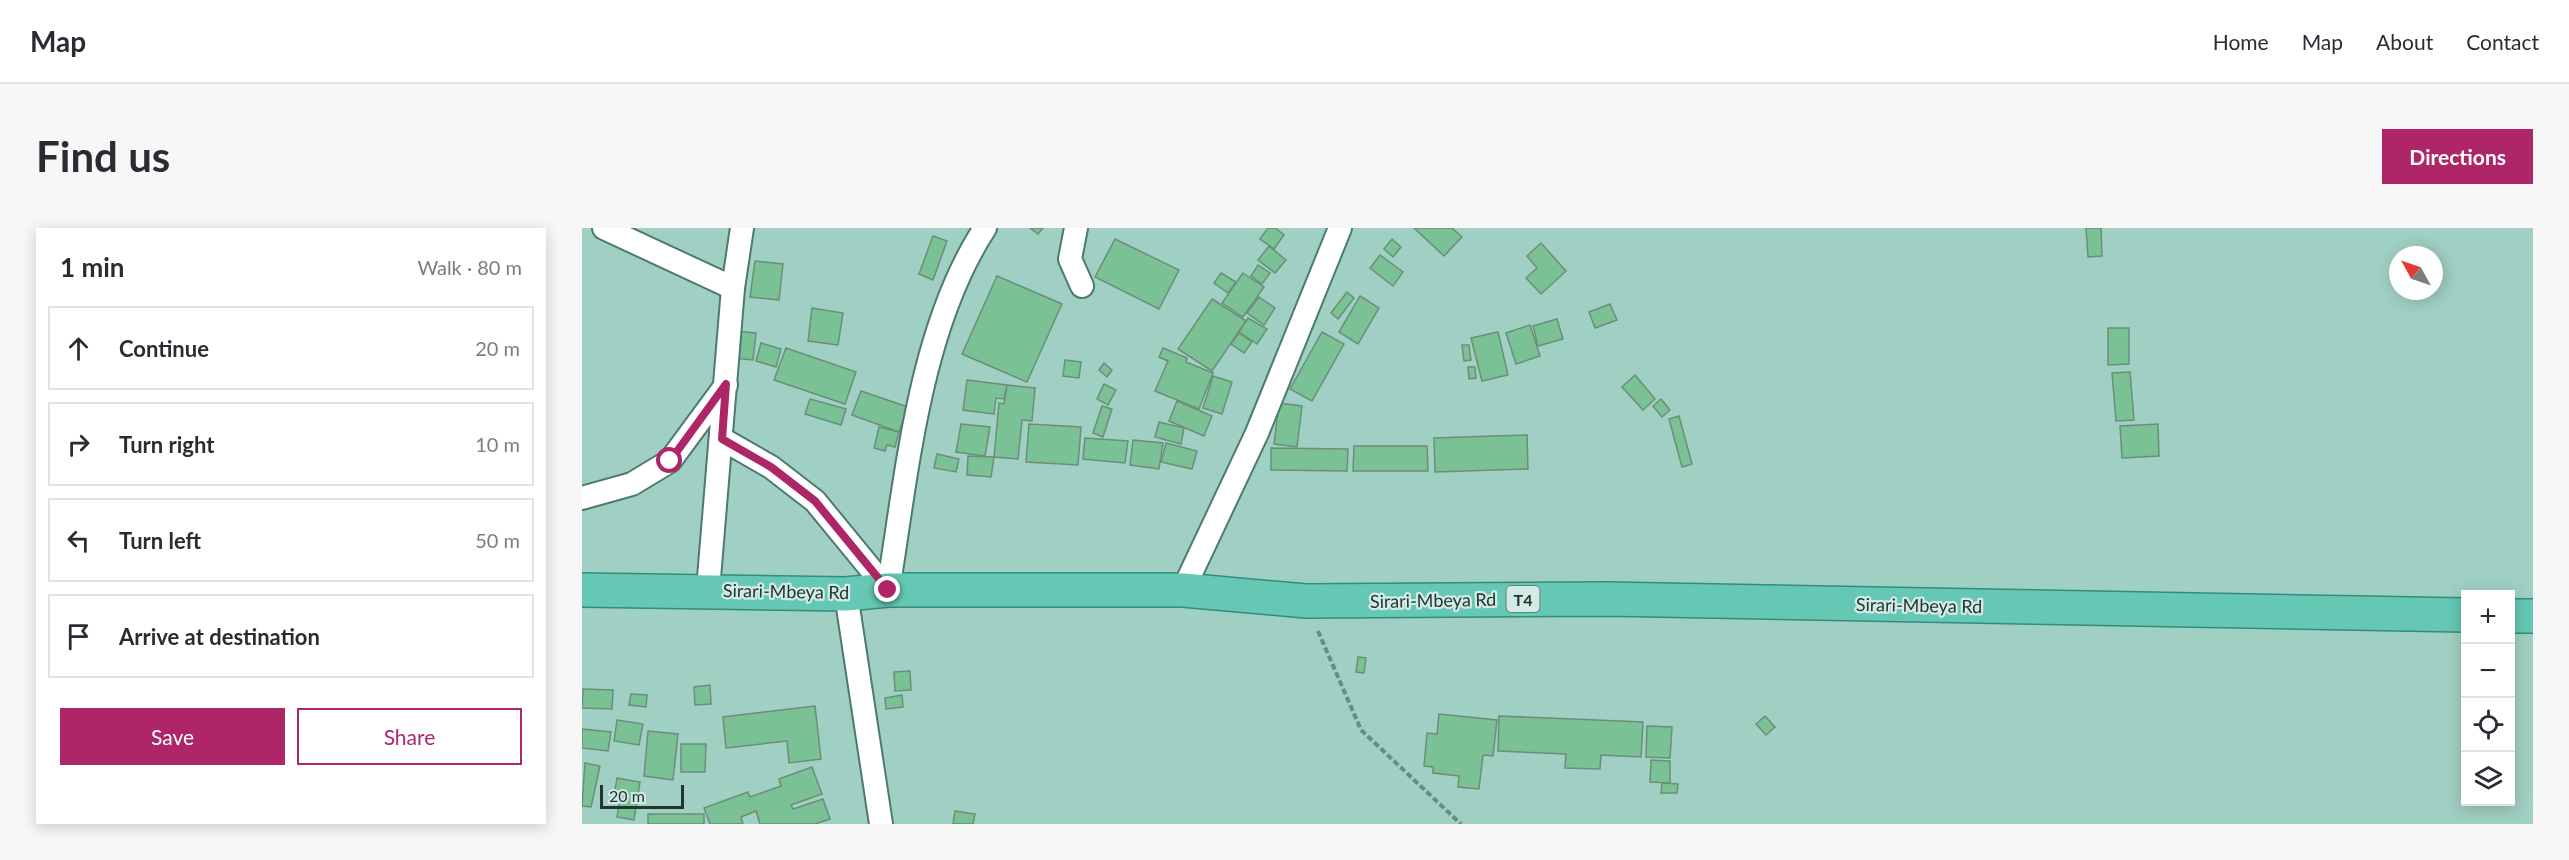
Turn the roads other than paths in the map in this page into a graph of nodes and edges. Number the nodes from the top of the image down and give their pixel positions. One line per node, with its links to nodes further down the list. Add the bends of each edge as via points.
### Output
1 (604, 228): 7 (street)
2 (742, 228): 7 (street)
3 (985, 228): 13 (street, via 973,246 943,318 920,396)
4 (1076, 228): 6 (street, via 1070,259)
5 (1340, 228): 14 (street, via 1257,433)
6 (1082, 286)
7 (733, 288): 8 (street)
8 (726, 384): 9 (street); 10 (street, via 670,461 632,484)
9 (722, 439): 12 (street); 13 (street, via 771,467 815,501)
10 (582, 498)
11 (582, 590): 12 (highway, Sirari-Mbeya Rd / T4)
12 (708, 590): 15 (highway, Sirari-Mbeya Rd / T4)
13 (888, 590): 14 (highway, Sirari-Mbeya Rd / T4); 15 (highway, Sirari-Mbeya Rd / T4)
14 (1184, 590): 16 (highway, Sirari-Mbeya Rd / T4, via 1306,601 1607,598)
15 (846, 594): 19 (street)
16 (2461, 615)
17 (2515, 616): 18 (highway)
18 (2533, 616)
19 (881, 824)

